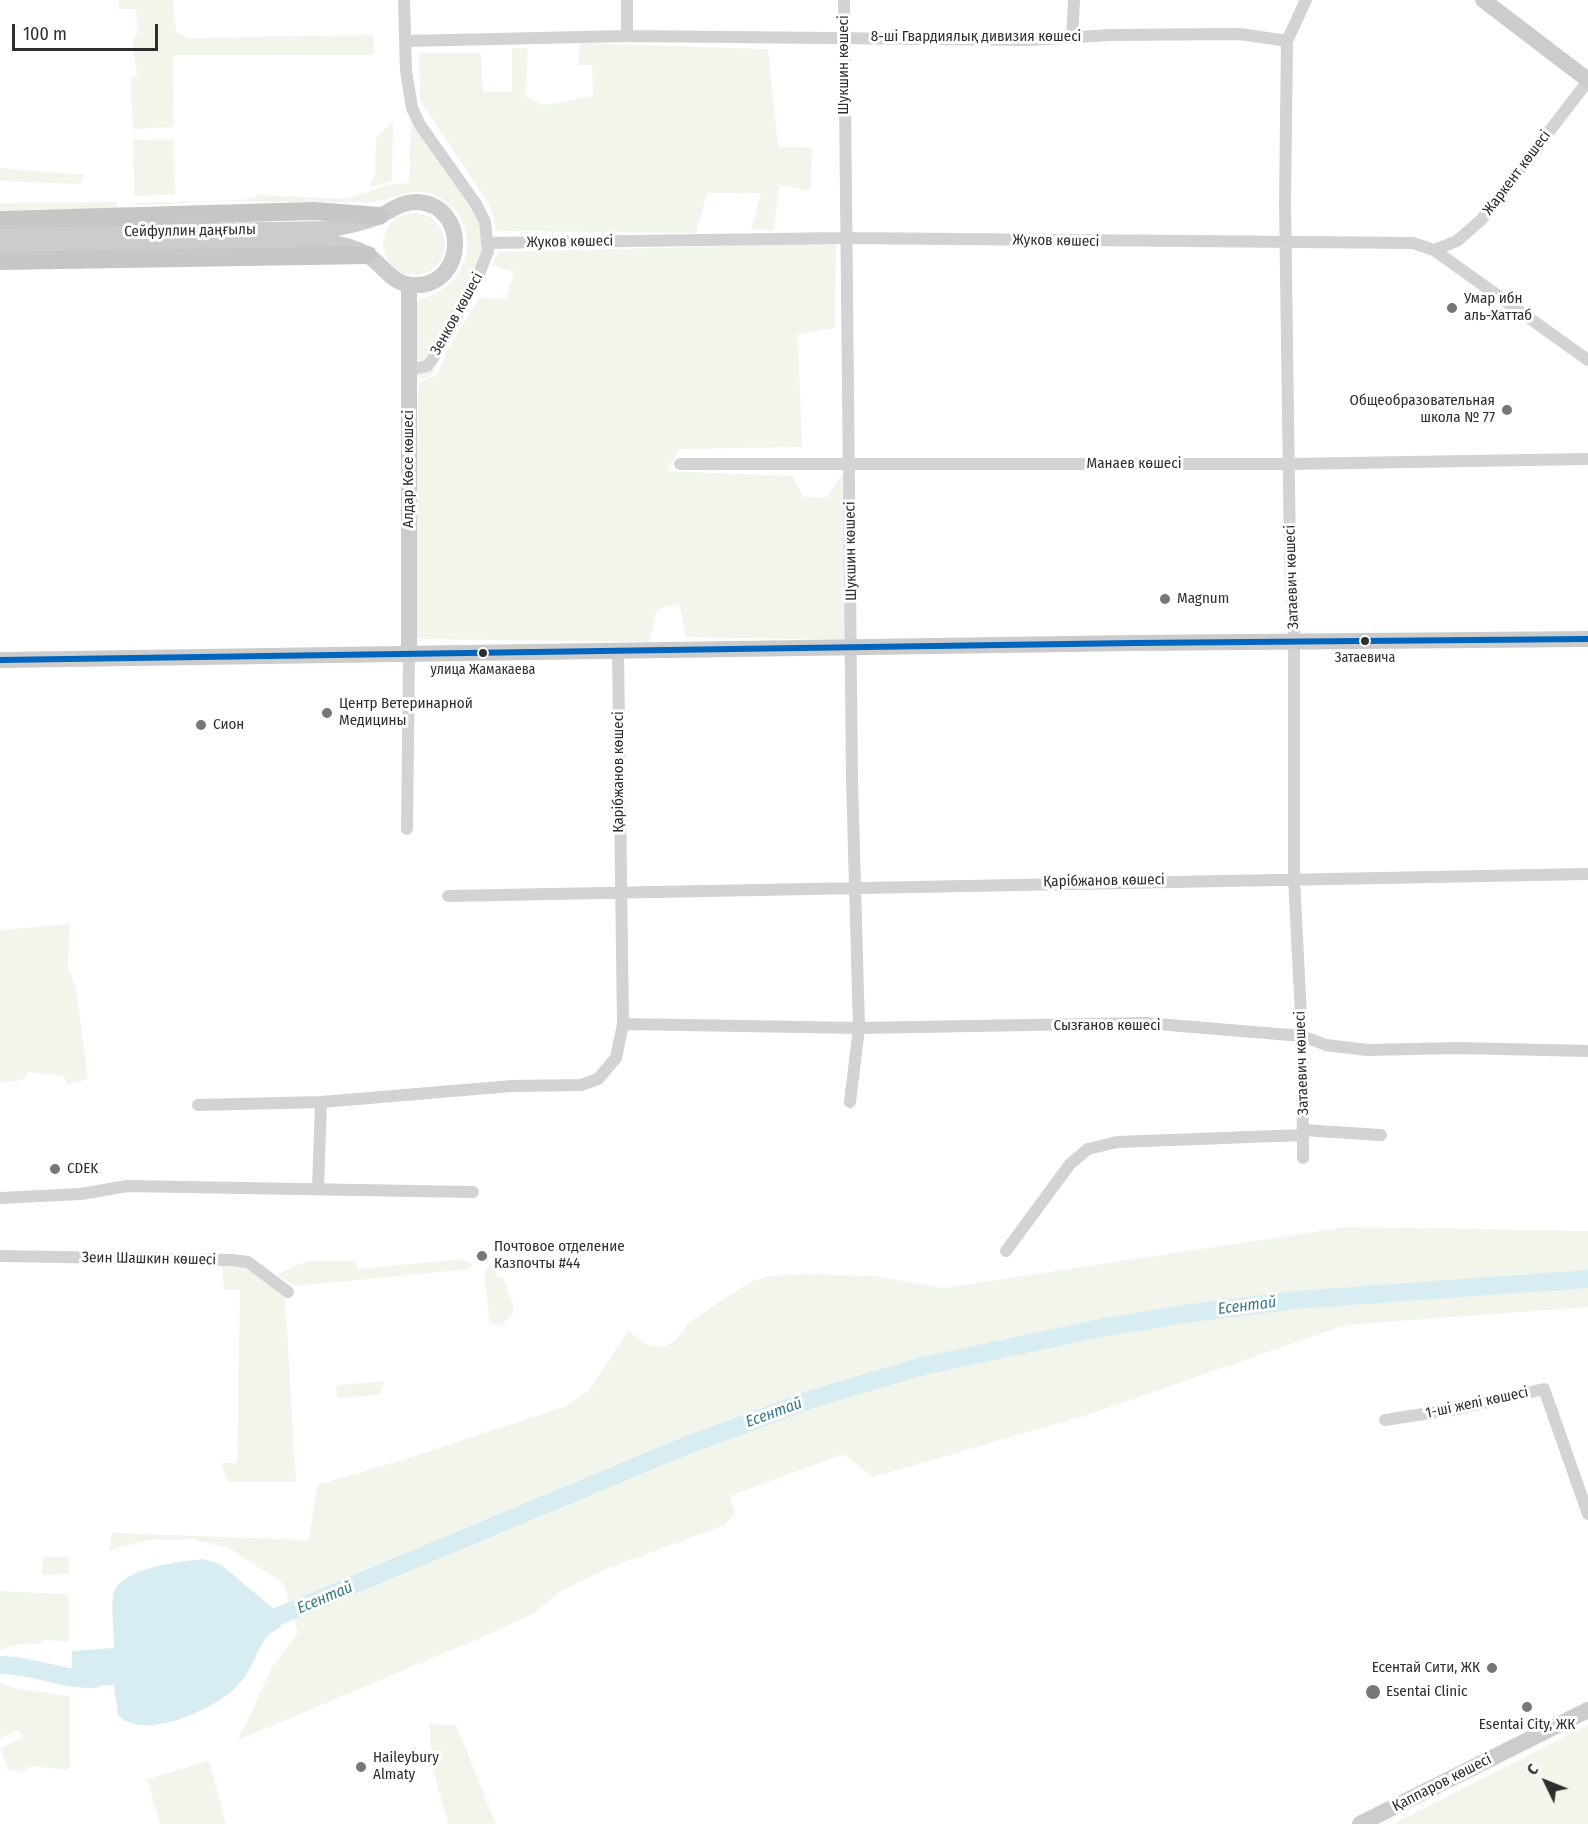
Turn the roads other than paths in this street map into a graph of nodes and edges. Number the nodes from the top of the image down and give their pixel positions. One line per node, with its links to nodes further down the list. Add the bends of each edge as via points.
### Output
1 (404, 0): 10 (street)
2 (627, 0): 7 (street)
3 (844, 0): 8 (street, Шукшин көшесі)
4 (1074, 0): 9 (street)
5 (1306, 0): 11 (street, Затаевич көшесі)
6 (1483, 0): 12 (street)
7 (627, 36): 8 (street, 8-ші Гвардиялық дивизия көшесі); 10 (street, 8-ші Гвардиялық дивизия көшесі)
8 (843, 36): 9 (street, 8-ші Гвардиялық дивизия көшесі); 16 (street, Шукшин көшесі)
9 (1072, 38): 11 (street, 8-ші Гвардиялық дивизия көшесі, via 1240,34)
10 (406, 41): 17 (street, via 412,108 476,204 485,222)
11 (1287, 41): 18 (street, Затаевич көшесі)
12 (1588, 80): 20 (street, Жаркент көшесі, via 1481,220 1457,241)
13 (379, 216): 14 (main road, via 314,212); 15 (street, Сейфуллин даңғылы, via 331,229); 23 (street, Сейфуллин даңғылы, via 418,202 439,210 451,223 456,244 450,267 432,282)
14 (0, 220)
15 (0, 234)
16 (846, 238): 17 (street, Жуков көшесі); 18 (street, Жуков көшесі); 27 (street, Шукшин көшесі)
17 (487, 243): 25 (street, Зенков көшесі, via 486,262 438,351 427,366)
18 (1285, 243): 20 (street, Жуков көшесі, via 1413,243); 29 (street, Затаевич көшесі)
19 (0, 248): 21 (street, Сейфуллин даңғылы, via 331,243)
20 (1434, 250): 24 (street, Жуков көшесі)
21 (368, 255): 22 (main road); 23 (street, via 394,279)
22 (0, 261)
23 (409, 285): 25 (street, Алдар Көсе көшесі)
24 (1588, 360)
25 (410, 369): 34 (street, Алдар Көсе көшесі)
26 (1588, 459): 29 (street, Манаев көшесі)
27 (850, 463): 28 (street, Манаев көшесі); 29 (street, Манаев көшесі); 32 (street, Шукшин көшесі)
28 (680, 464)
29 (1290, 464): 31 (street, Затаевич көшесі)
30 (1588, 639): 31 (street)
31 (1294, 641): 32 (street); 38 (street, Затаевич көшесі)
32 (853, 647): 33 (street); 39 (street, Шукшин көшесі)
33 (618, 651): 34 (street); 40 (street, Қарібжанов көшесі)
34 (409, 654): 35 (street); 36 (street)
35 (0, 660)
36 (407, 829)
37 (1588, 874): 38 (street, Қарібжанов көшесі)
38 (1294, 878): 39 (street, Қарібжанов көшесі); 44 (street, Затаевич көшесі)
39 (854, 885): 40 (street, Қарібжанов көшесі); 43 (street, Шукшин көшесі)
40 (620, 894): 41 (street, Қарібжанов көшесі); 42 (street, Қарібжанов көшесі)
41 (448, 896)
42 (623, 1024): 43 (street, Сызғанов көшесі); 46 (street, Қарібжанов көшесі, via 616,1058 598,1079 581,1085)
43 (859, 1028): 44 (street, Сызғанов көшесі, via 1145,1023); 47 (street, Шукшин көшесі)
44 (1302, 1036): 45 (street, Сызғанов көшесі, via 1326,1045 1367,1050); 49 (street, Затаевич көшесі)
45 (1588, 1051)
46 (321, 1102): 48 (street, Қарібжанов көшесі); 52 (street)
47 (849, 1102)
48 (198, 1105)
49 (1303, 1133): 50 (street); 51 (street, Затаевич көшесі); 55 (street, via 1117,1143 1088,1149 1070,1164)
50 (1382, 1135)
51 (1304, 1158)
52 (318, 1188): 53 (street); 54 (street, via 127,1186 81,1194)
53 (473, 1192)
54 (0, 1198)
55 (1006, 1251)
56 (0, 1256): 57 (street, Зеин Шашкин көшесі, via 232,1260 248,1262)
57 (288, 1292)
58 (1385, 1420): 59 (street, 1-ші желі көшесі, via 1544,1389)
59 (1588, 1514)
60 (1588, 1710): 61 (street, Қаппаров көшесі)
61 (1360, 1824)

